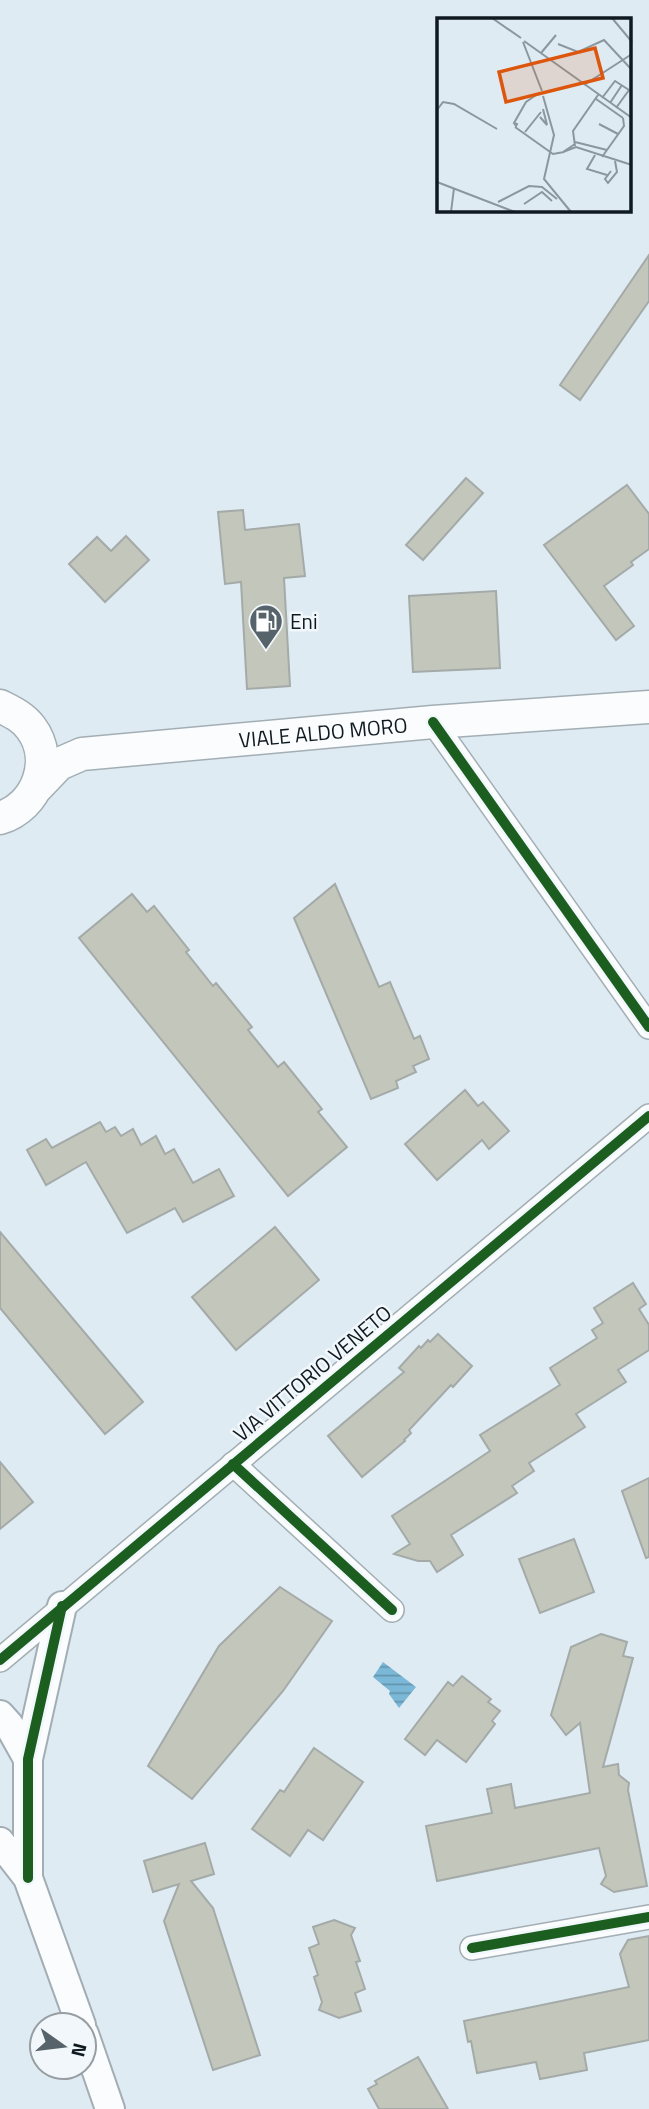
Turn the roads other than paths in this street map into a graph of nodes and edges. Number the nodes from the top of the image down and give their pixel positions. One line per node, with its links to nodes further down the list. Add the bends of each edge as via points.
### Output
1 (649, 707): 3 (main road, VIALE ALDO MORO)
2 (13, 711): 4 (main road, VIALE ALDO MORO, via 59,747); 5 (main road, VIALE ALDO MORO, via 41,748)
3 (433, 722): 4 (main road, VIALE ALDO MORO); 7 (street)
4 (82, 754): 5 (main road, VIALE ALDO MORO, via 59,764)
5 (37, 788): 6 (main road, VIALE ALDO MORO, via 25,804)
6 (0, 818)
7 (649, 1027)
8 (649, 1116): 9 (street, VIA VITTORIO VENETO)
9 (233, 1464): 10 (street, VIA VITTORIO VENETO); 11 (street)
10 (62, 1606): 12 (street, VIA VITTORIO VENETO); 14 (street)
11 (392, 1611)
12 (0, 1661)
13 (0, 1715): 14 (street)
14 (28, 1759): 16 (street)
15 (0, 1842): 16 (street)
16 (28, 1878): 19 (street)
17 (649, 1917): 18 (street)
18 (472, 1948)
19 (76, 2011)
20 (98, 2074): 21 (street)
21 (110, 2109)

